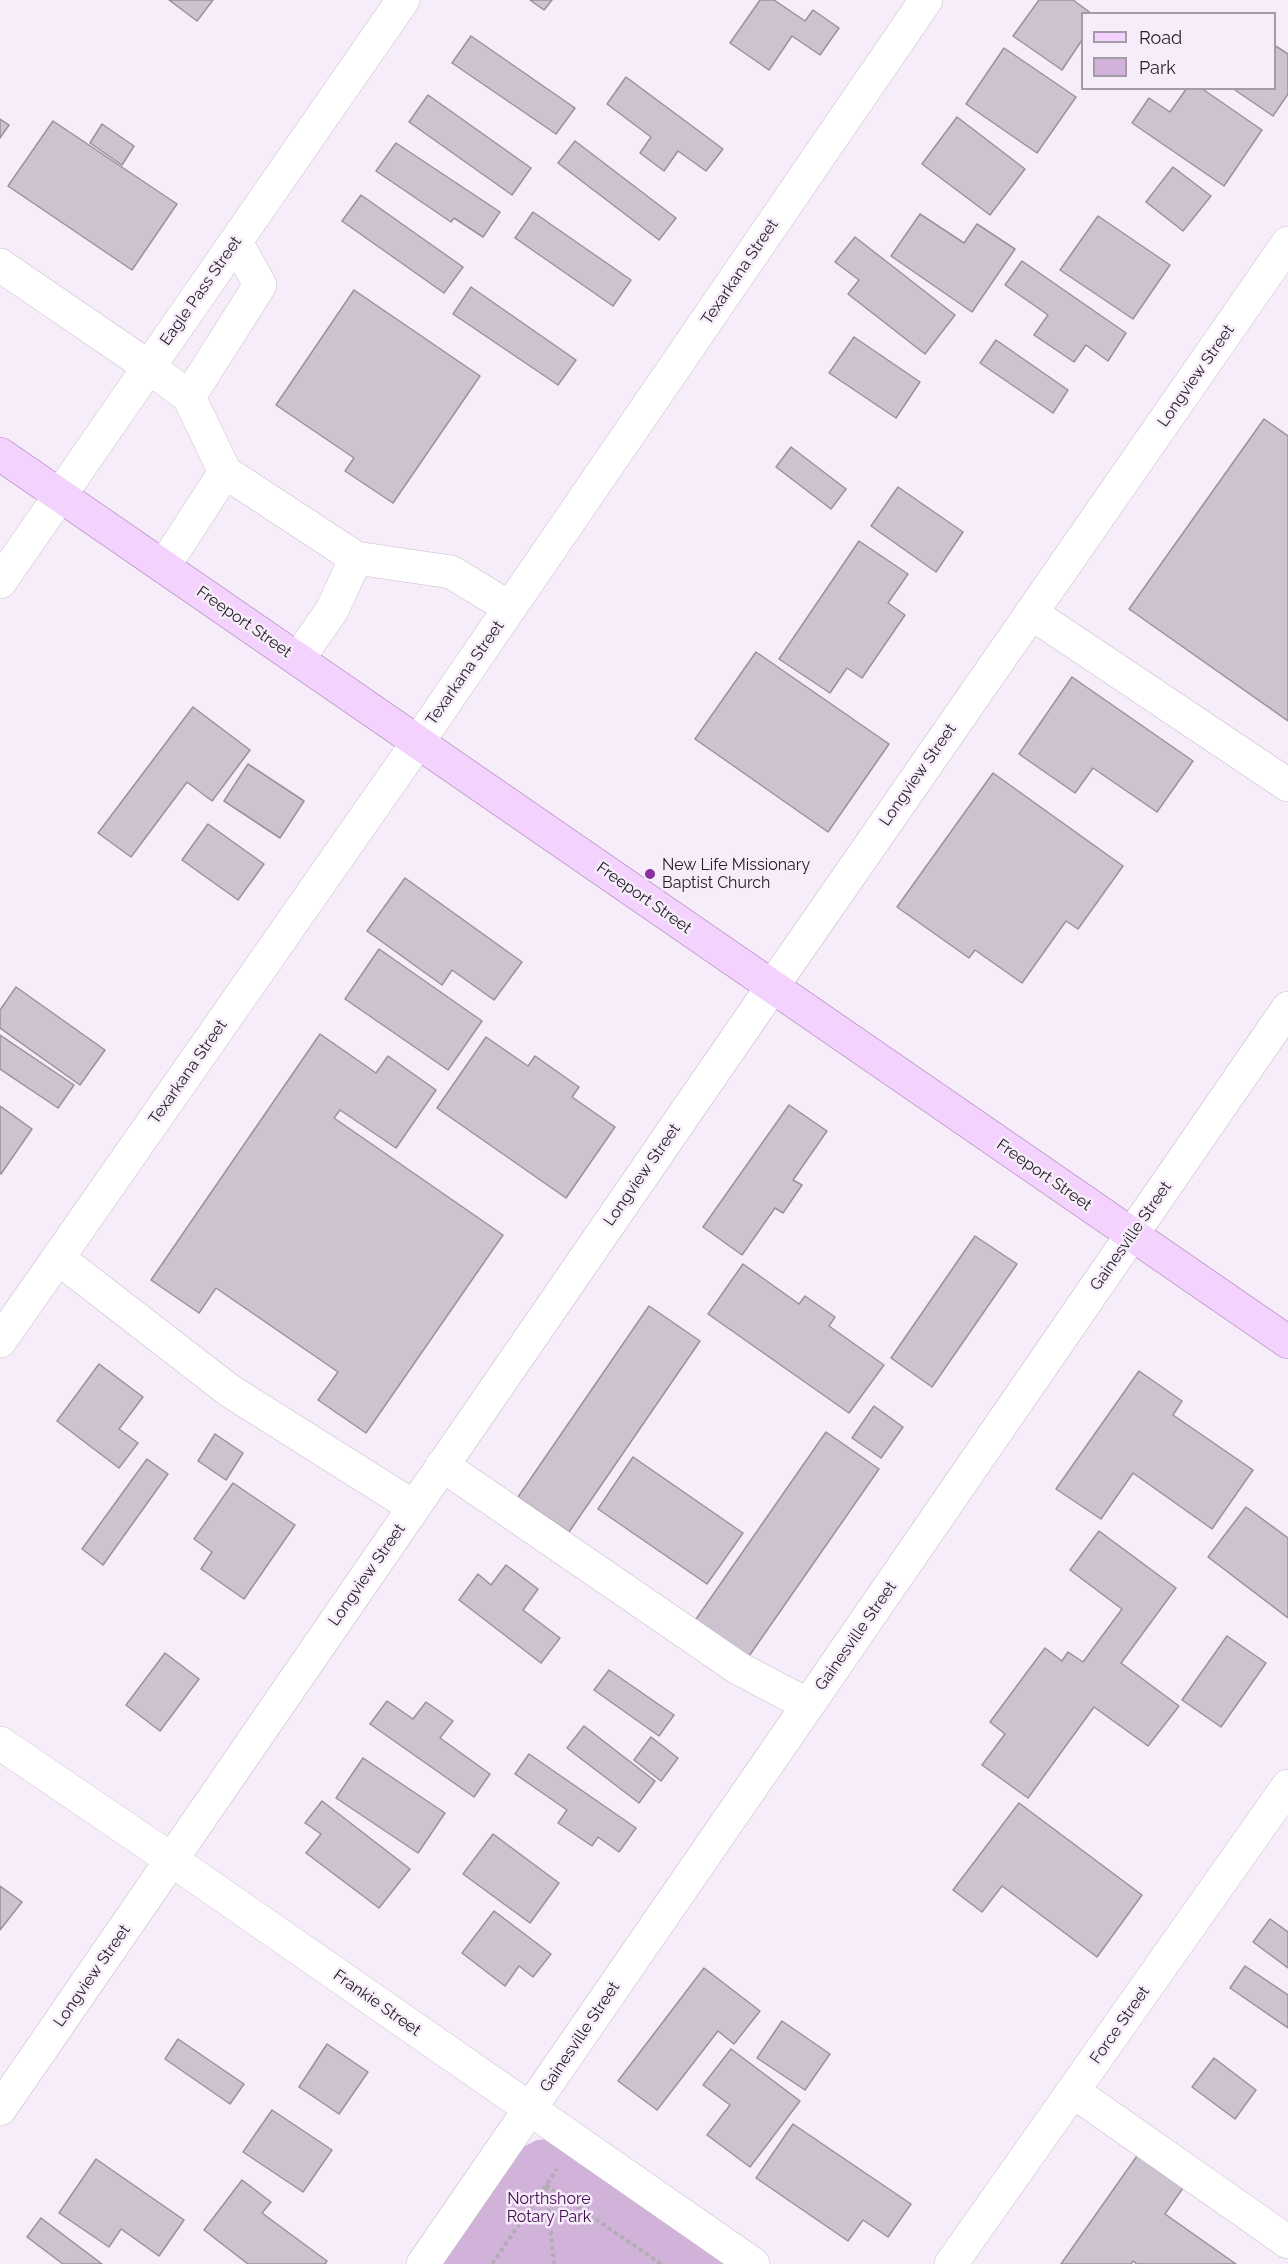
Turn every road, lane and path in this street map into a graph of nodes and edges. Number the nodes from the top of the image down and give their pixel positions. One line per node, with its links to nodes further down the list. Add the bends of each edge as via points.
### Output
1 (403, 0): 3 (street, Eagle Pass Street)
2 (926, 0): 14 (street, Texarkana Street)
3 (236, 242): 6 (street, Eagle Pass Street); 7 (street, via 260,285)
4 (1288, 243): 15 (street, Longview Street)
5 (0, 265): 6 (street)
6 (149, 367): 7 (street); 10 (street, Eagle Pass Street)
7 (189, 397): 9 (street)
8 (0, 454): 10 (main road, Freeport Street)
9 (225, 472): 11 (street); 12 (street)
10 (60, 495): 12 (main road, Freeport Street); 13 (street, Eagle Pass Street)
11 (356, 558): 14 (street, via 451,572); 16 (street, via 332,610)
12 (164, 566): 16 (main road, Freeport Street)
13 (0, 582)
14 (510, 608): 17 (street, Texarkana Street)
15 (1030, 613): 18 (street); 19 (street, Longview Street)
16 (298, 660): 17 (main road, Freeport Street)
17 (418, 742): 19 (main road, Freeport Street); 22 (street, Texarkana Street)
18 (1288, 784)
19 (772, 987): 21 (main road, Freeport Street); 25 (street, Longview Street)
20 (1288, 1008): 21 (street, Gainesville Street)
21 (1131, 1235): 24 (main road, Freeport Street); 27 (street, Gainesville Street)
22 (58, 1258): 23 (street, Texarkana Street); 26 (street, via 230,1391)
23 (0, 1341)
24 (1288, 1342)
25 (442, 1465): 26 (street, Longview Street); 27 (street, via 738,1668)
26 (414, 1507): 30 (street, Longview Street)
27 (808, 1705): 33 (street, Gainesville Street)
28 (0, 1743): 30 (street, Frankie Street)
29 (1288, 1786): 31 (street, Force Street)
30 (172, 1860): 32 (street, Longview Street); 33 (street, Frankie Street)
31 (1074, 2092): 36 (street); 42 (street, Force Street)
32 (0, 2109)
33 (530, 2109): 34 (street, Frankie Street); 37 (street, Gainesville Street)
34 (577, 2141): 35 (path); 41 (street, Frankie Street)
35 (546, 2185): 38 (path); 39 (path); 40 (path)
36 (1288, 2242)
37 (423, 2264)
38 (492, 2264)
39 (554, 2264)
40 (661, 2264)
41 (753, 2264)
42 (951, 2264)

